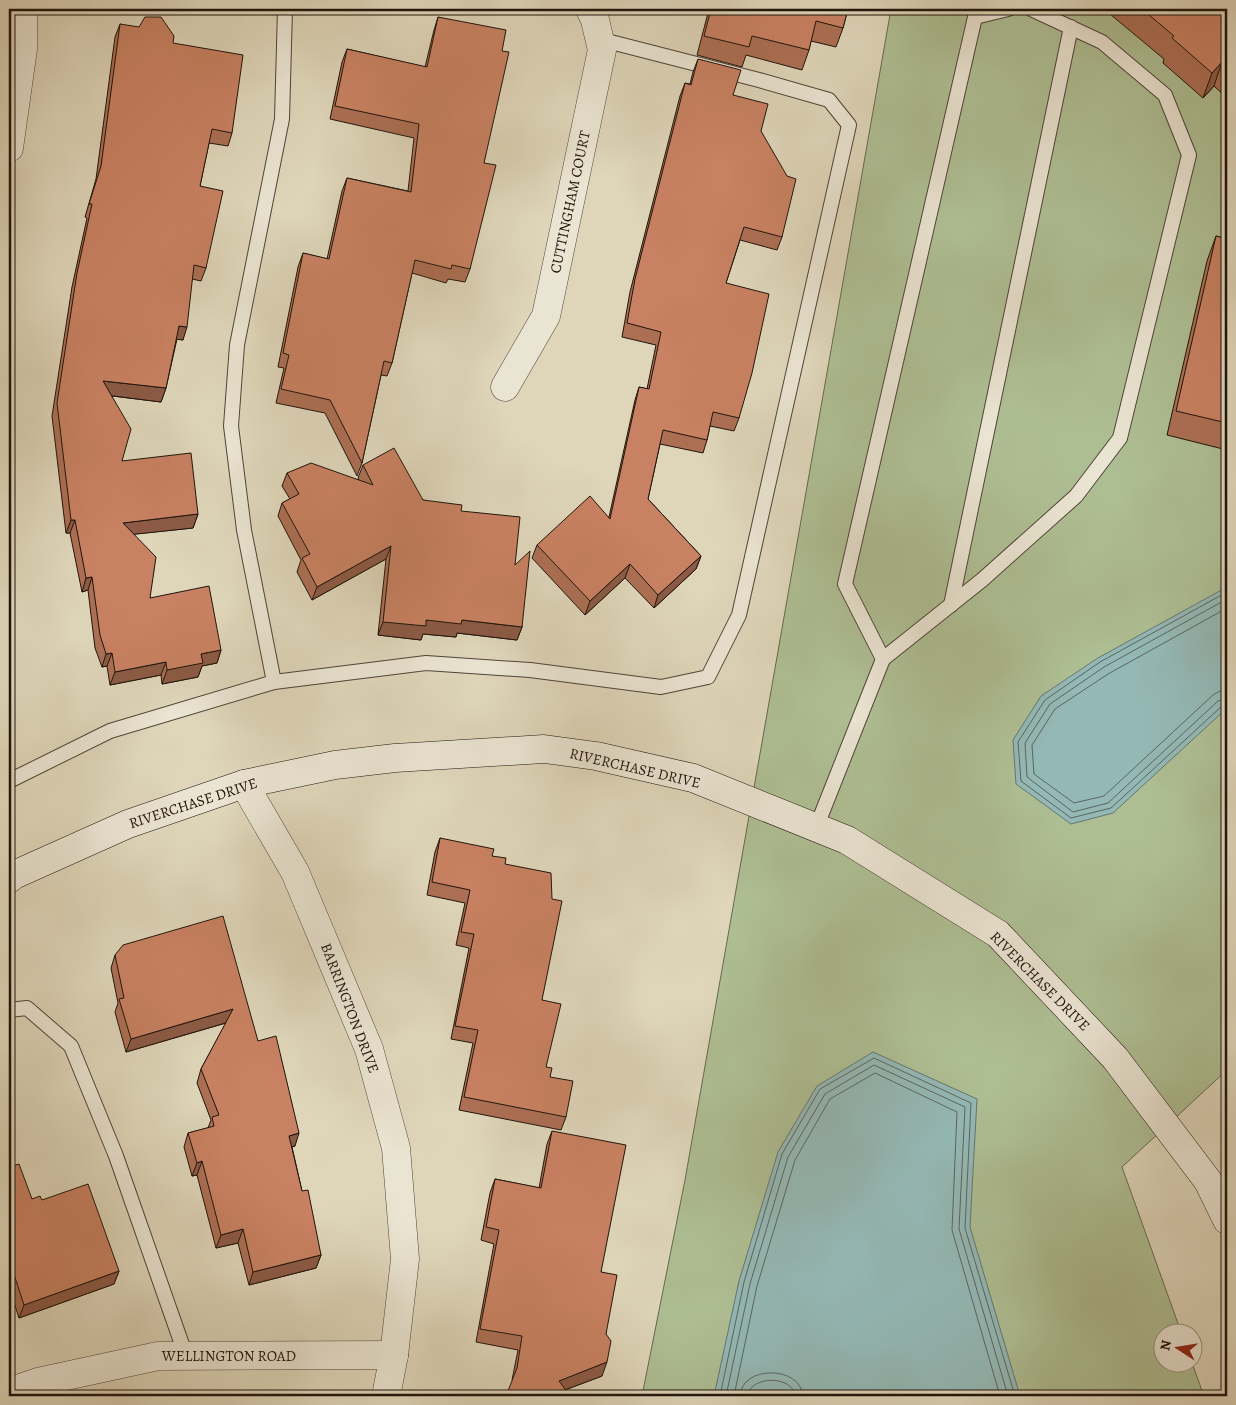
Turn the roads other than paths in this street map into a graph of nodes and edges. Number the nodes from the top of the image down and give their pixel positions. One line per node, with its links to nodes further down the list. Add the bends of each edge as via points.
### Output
1 (23, 9): 8 (street, via 23,49)
2 (286, 9): 12 (lane, via 282,120 237,345 231,426 244,530)
3 (590, 9): 7 (street, CUTTINGHAM COURT)
4 (1008, 9): 11 (lane, via 975,17 844,584)
5 (1031, 9): 6 (lane)
6 (1071, 28): 10 (lane); 10 (lane, via 1102,42 1166,94 1189,155 1120,438 1076,496)
7 (599, 39): 9 (street, CUTTINGHAM COURT, via 602,50 546,316); 12 (lane, via 829,100 849,125 739,615 708,677 661,687 530,670 426,663)
8 (9, 148)
9 (505, 387)
10 (951, 605): 11 (lane)
11 (882, 659): 15 (lane)
12 (274, 682): 13 (lane, via 110,731)
13 (9, 781)
14 (244, 784): 15 (street, RIVERCHASE DRIVE, via 335,765 544,749 596,756 693,778); 16 (street, RIVERCHASE DRIVE, via 128,824); 19 (street, BARRINGTON DRIVE, via 295,872 369,1049 396,1148 405,1259)
15 (816, 828): 18 (street, RIVERCHASE DRIVE, via 847,840 998,934 1115,1058 1208,1180)
16 (9, 879)
17 (9, 1010): 20 (lane, via 27,1008 71,1046 116,1156)
18 (1227, 1220)
19 (394, 1355): 20 (street, WELLINGTON ROAD); 22 (street, BARRINGTON DRIVE)
20 (186, 1356): 21 (street, WELLINGTON ROAD, via 158,1356 38,1382)
21 (9, 1392)
22 (386, 1396)

